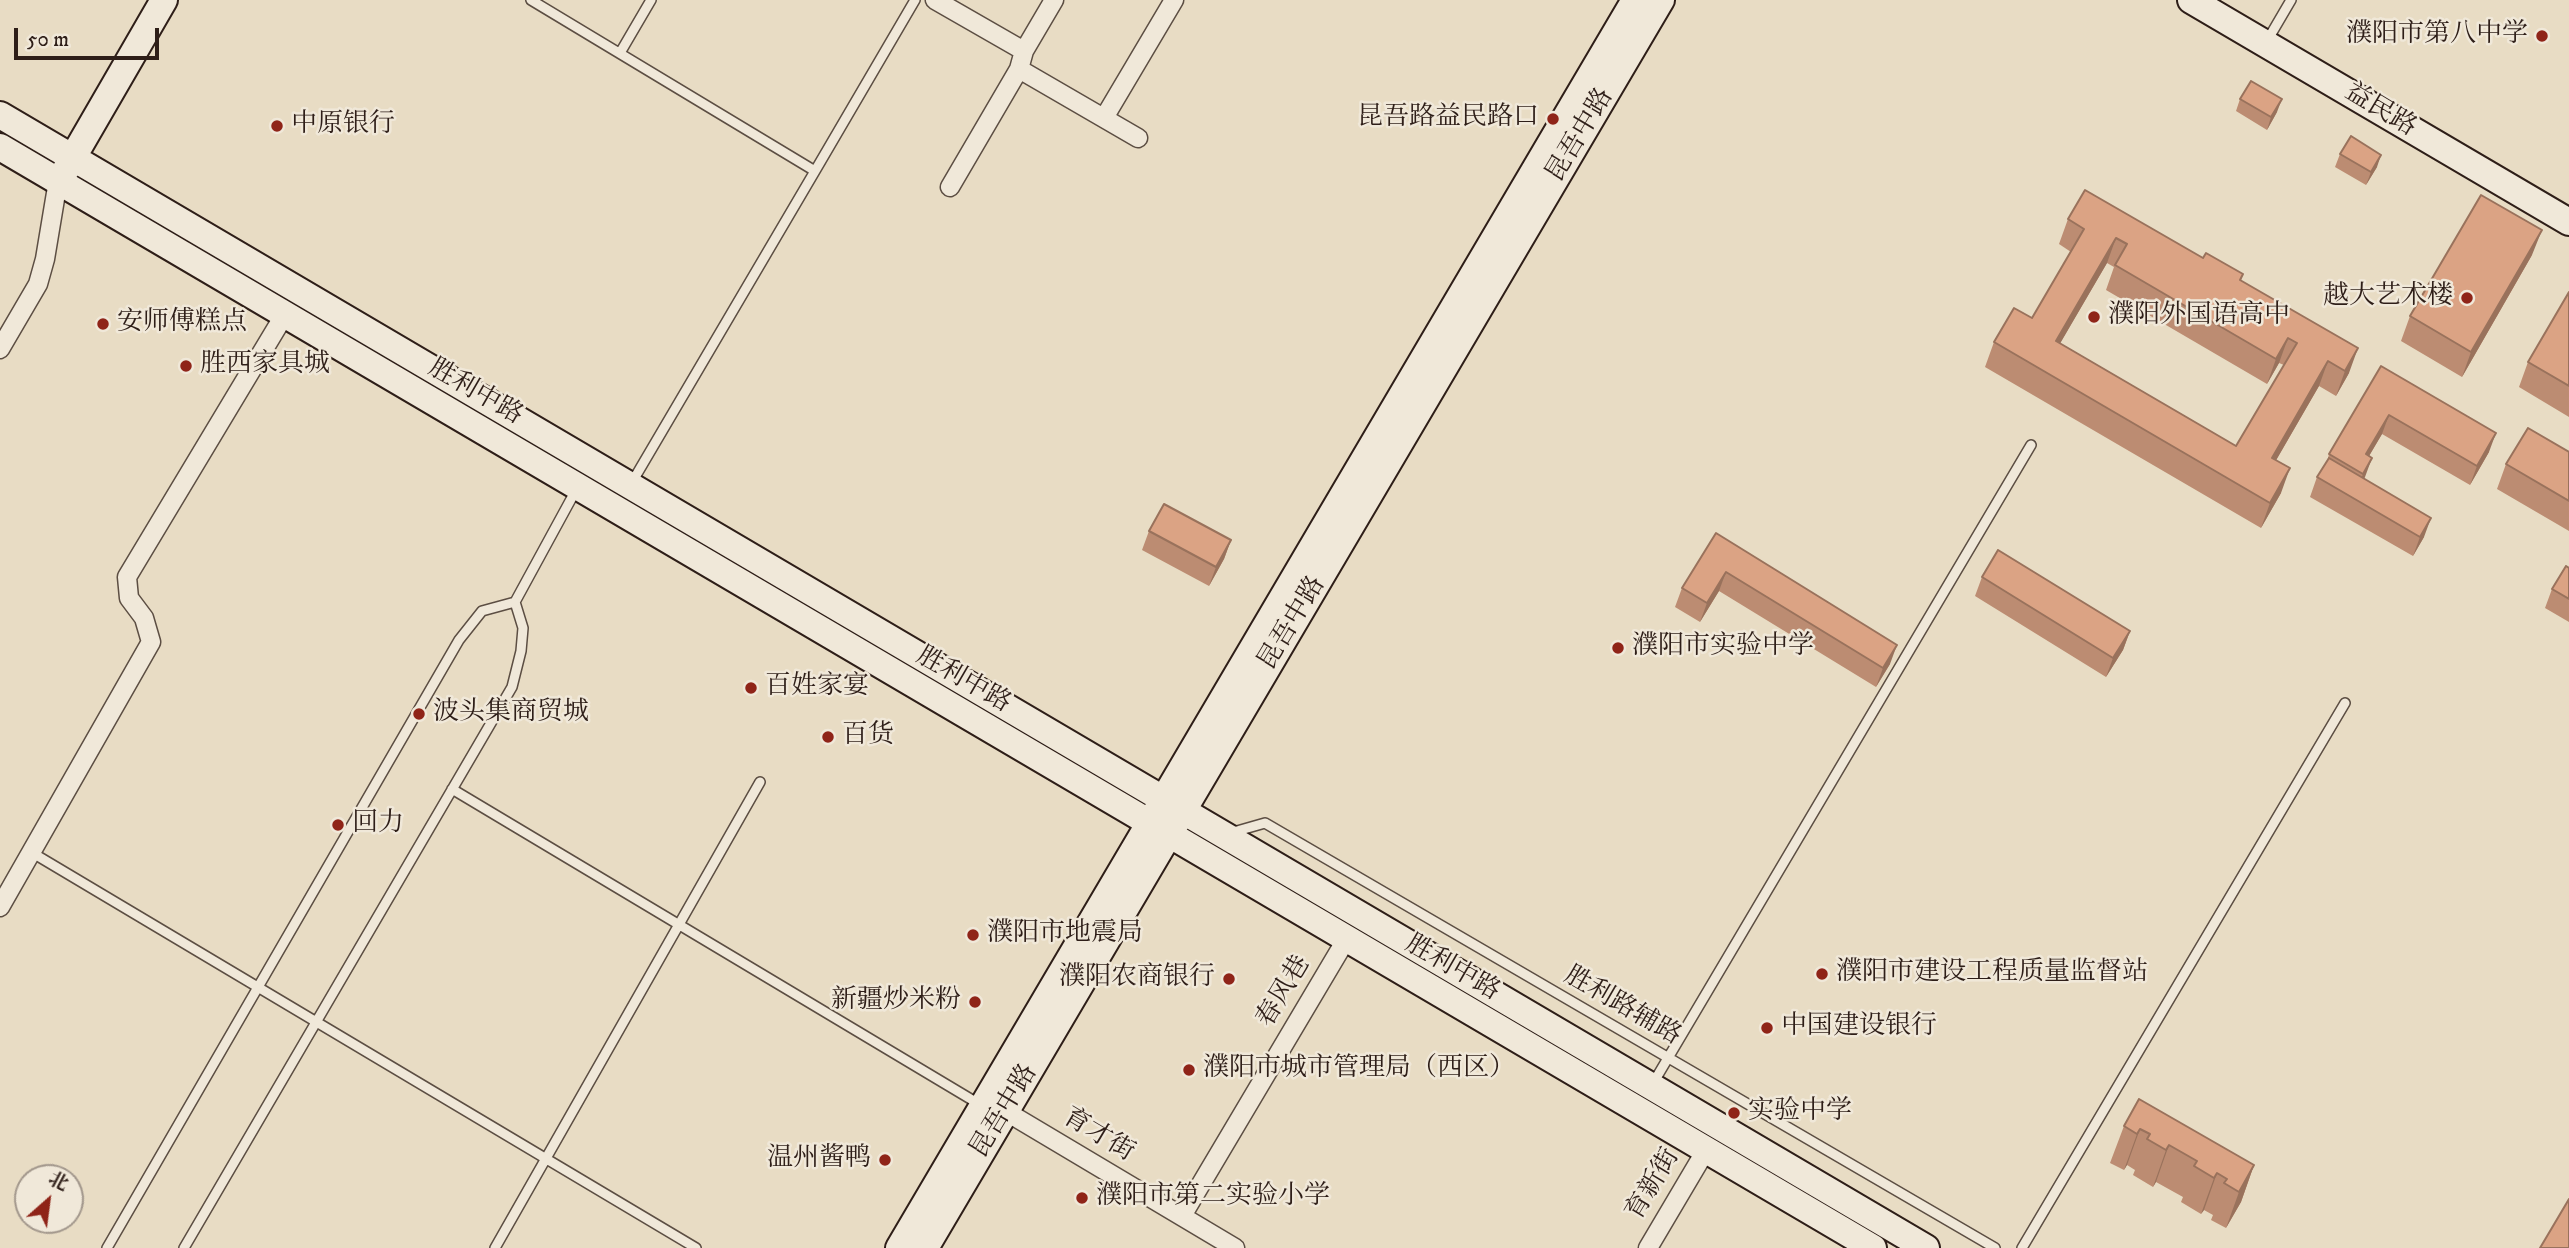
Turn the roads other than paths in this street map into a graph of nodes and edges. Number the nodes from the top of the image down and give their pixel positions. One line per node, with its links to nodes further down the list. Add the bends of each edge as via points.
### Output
1 (164, 0): 19 (main road)
2 (531, 0): 13 (lane)
3 (651, 0): 13 (lane)
4 (915, 0): 20 (lane)
5 (935, 0): 14 (street)
6 (1054, 0): 14 (street)
7 (1174, 0): 16 (street)
8 (1635, 0): 33 (main road, 昆吾中路)
9 (1661, 0): 33 (main road, 昆吾中路)
10 (2191, 0): 12 (main road, 益民路)
11 (2291, 0): 12 (lane)
12 (2266, 43): 23 (main road, 益民路)
13 (620, 53): 20 (lane)
14 (1021, 60): 16 (street); 22 (street)
15 (0, 115): 19 (main road, 胜利中路)
16 (1104, 118): 17 (street)
17 (1138, 138)
18 (0, 147): 21 (main road, 胜利中路)
19 (72, 158): 21 (main road); 27 (main road, 胜利中路)
20 (816, 171): 27 (lane)
21 (58, 181): 24 (main road, 胜利中路); 25 (street, via 38,284)
22 (950, 187)
23 (2569, 222)
24 (285, 314): 28 (main road, 胜利中路); 36 (street, via 127,577 129,598 144,618 151,642)
25 (0, 349)
26 (2031, 445): 42 (lane)
27 (630, 485): 33 (main road, 胜利中路)
28 (578, 486): 29 (lane); 34 (main road, 胜利中路)
29 (515, 602): 32 (lane, via 523,628 512,687); 40 (lane, via 482,611 459,640)
30 (2345, 703): 59 (lane)
31 (760, 782): 38 (lane)
32 (452, 789): 38 (lane); 41 (lane)
33 (1173, 805): 34 (main road, 昆吾中路); 35 (main road, 胜利中路)
34 (1160, 828): 39 (main road, 胜利中路); 44 (main road, 昆吾中路)
35 (1223, 834): 42 (lane, 胜利路辅路, via 1265,823); 43 (main road, 胜利中路)
36 (31, 852): 37 (street); 40 (lane)
37 (0, 907)
38 (679, 925): 44 (lane); 46 (lane)
39 (1347, 938): 45 (main road, 胜利中路); 47 (street, 春风巷)
40 (258, 987): 41 (lane); 48 (lane)
41 (316, 1022): 46 (lane); 49 (lane)
42 (1668, 1058): 43 (lane); 58 (lane, 胜利路辅路)
43 (1651, 1086): 57 (main road, 胜利中路)
44 (994, 1109): 47 (street, 育才街); 52 (main road, 昆吾中路); 53 (main road, 昆吾中路)
45 (1706, 1150): 55 (street, 育新街); 56 (main road, 胜利中路)
46 (546, 1159): 50 (lane); 51 (lane)
47 (1182, 1216): 54 (street, 育才街)
48 (107, 1248)
49 (184, 1248)
50 (495, 1248)
51 (696, 1248)
52 (899, 1248)
53 (925, 1248)
54 (1235, 1248)
55 (1648, 1248)
56 (1873, 1248)
57 (1926, 1248)
58 (1995, 1248)
59 (2022, 1248)

